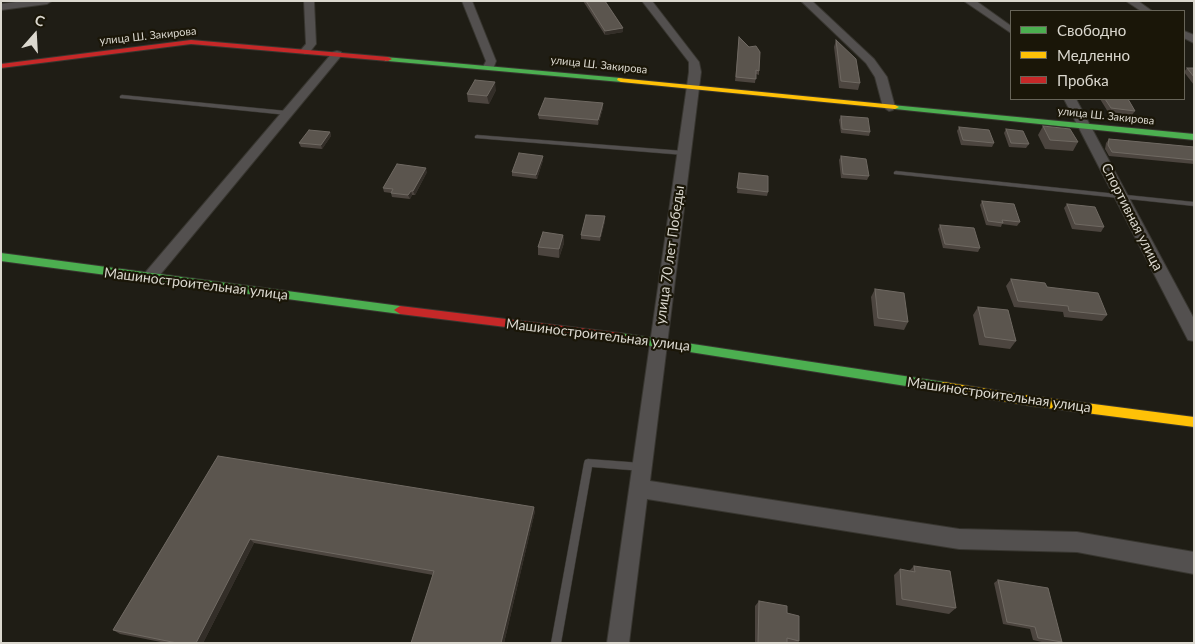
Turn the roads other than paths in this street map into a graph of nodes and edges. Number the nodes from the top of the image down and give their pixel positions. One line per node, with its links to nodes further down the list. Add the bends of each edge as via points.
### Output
1 (47, 1): 8 (street)
2 (309, 1): 11 (street, via 311,44)
3 (467, 1): 14 (street, via 492,61)
4 (647, 1): 15 (street, улица 70 лет Победы, via 694,62)
5 (806, 1): 18 (street, via 870,60 881,78)
6 (969, 1): 10 (street)
7 (1131, 1): 9 (street)
8 (1, 7)
9 (1145, 10)
10 (1010, 29)
11 (305, 51): 12 (street, улица Ш. Закирова); 13 (street, улица Ш. Закирова, via 192,42)
12 (337, 54): 14 (street, улица Ш. Закирова); 19 (street)
13 (1, 66)
14 (489, 67): 15 (street, улица Ш. Закирова)
15 (693, 87): 18 (street, улица Ш. Закирова); 23 (street, улица 70 лет Победы)
16 (122, 97): 19 (lane)
17 (1071, 100): 20 (street, Спортивная улица)
18 (889, 107): 20 (street, улица Ш. Закирова)
19 (287, 114): 28 (street)
20 (1085, 126): 22 (street, улица Ш. Закирова); 25 (street, Спортивная улица)
21 (477, 138): 23 (lane)
22 (1194, 138)
23 (684, 153): 30 (street, улица 70 лет Победы)
24 (896, 173): 25 (lane)
25 (1122, 197): 26 (lane); 29 (street, Спортивная улица)
26 (1194, 204)
27 (1, 257): 28 (street, Машиностроительная улица)
28 (149, 278): 30 (street, Машиностроительная улица)
29 (1194, 335)
30 (658, 342): 31 (street, Машиностроительная улица, via 1032,401); 32 (street, улица 70 лет Победы)
31 (1194, 422)
32 (642, 467): 33 (street, улица 70 лет Победы); 35 (lane, via 588,463)
33 (639, 489): 34 (street, via 959,539 1077,542); 36 (street, улица 70 лет Победы)
34 (1194, 563)
35 (556, 643)
36 (618, 643)

